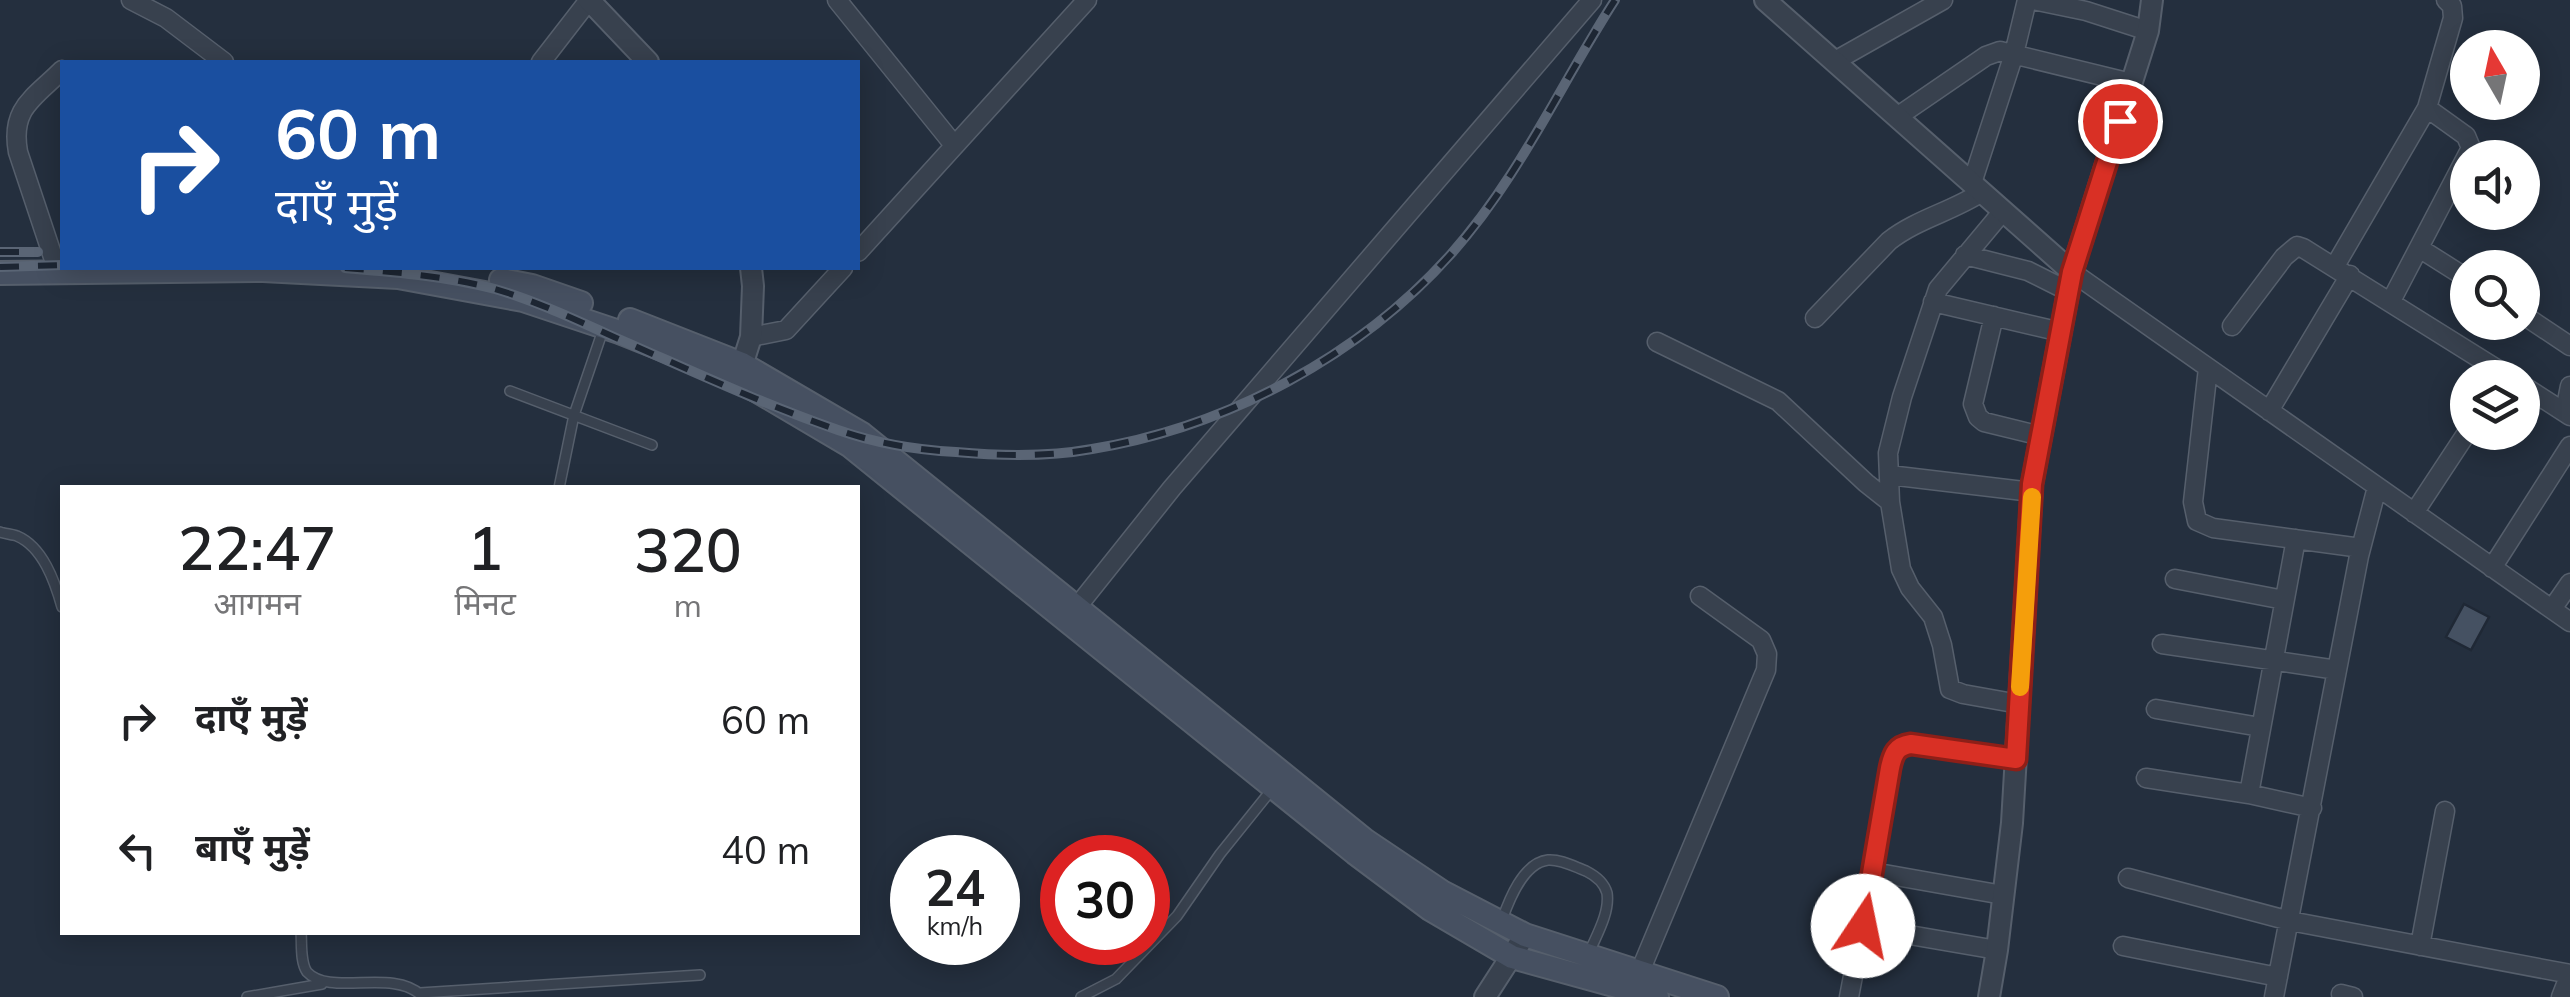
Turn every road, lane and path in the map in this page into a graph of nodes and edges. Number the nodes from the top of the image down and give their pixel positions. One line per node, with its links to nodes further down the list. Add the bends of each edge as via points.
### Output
1 (131, 0): 15 (street)
2 (589, 0): 14 (street); 16 (street)
3 (837, 0): 22 (street)
4 (1087, 0): 22 (street)
5 (1592, 0): 77 (street)
6 (1765, 0): 17 (street)
7 (1943, 0): 17 (street)
8 (2030, 0): 11 (street); 13 (street)
9 (2152, 0): 12 (street)
10 (2446, 0): 20 (street, via 2452,23)
11 (2070, 4): 12 (street)
12 (2148, 31): 19 (street)
13 (2014, 54): 19 (street); 21 (street, via 1986,56); 23 (street)
14 (636, 58)
15 (221, 60)
16 (543, 60)
17 (1834, 61): 21 (street)
18 (60, 72): 28 (street, via 16,122 18,152)
19 (2131, 83): 36 (street)
20 (2428, 108): 25 (street, via 2466,136 2471,148); 34 (street)
21 (1898, 117): 23 (street)
22 (954, 144): 26 (street)
23 (1977, 188): 24 (street); 40 (street, via 1962,206 1899,232)
24 (2003, 211): 27 (street); 36 (street)
25 (2419, 248): 30 (street); 37 (street)
26 (860, 250)
27 (1965, 255): 36 (street); 38 (street)
28 (58, 257): 29 (main road)
29 (0, 259)
30 (2450, 268)
31 (440, 270): 50 (main road, via 532,286)
32 (751, 270): 45 (street)
33 (841, 270): 45 (street, via 786,330)
34 (2342, 270): 37 (street); 41 (street, via 2296,246); 54 (street)
35 (0, 274): 43 (main road, via 263,270 398,277 523,300)
36 (2070, 281): 44 (street); 49 (street)
37 (2391, 301): 48 (street)
38 (1933, 302): 39 (street); 61 (street, via 1892,430)
39 (1994, 316): 44 (street); 57 (street, via 1975,411 1984,422)
40 (1815, 318)
41 (2232, 326)
42 (2540, 326): 47 (street)
43 (604, 327): 50 (main road); 56 (lane)
44 (2061, 332): 57 (street)
45 (751, 337): 50 (street)
46 (1657, 342): 65 (street, via 1778,401)
47 (2570, 346)
48 (2481, 360)
49 (2208, 368): 54 (street); 68 (street, via 2197,521)
50 (740, 372): 77 (main road)
51 (2570, 386): 55 (street)
52 (510, 390): 56 (lane)
53 (2540, 396): 55 (street)
54 (2269, 411): 63 (street)
55 (2567, 413)
56 (574, 415): 58 (lane); 62 (lane)
57 (2041, 436): 64 (street)
58 (652, 445)
59 (2570, 446): 70 (street)
60 (2455, 450): 66 (street)
61 (1889, 475): 64 (street); 65 (street)
62 (560, 485)
63 (2376, 487): 66 (street); 69 (street)
64 (2032, 492): 82 (street)
65 (1890, 502): 82 (street, via 1904,580 1933,618 1950,689)
66 (2414, 513): 70 (street)
67 (0, 532): 74 (lane, via 30,545)
68 (2296, 539): 69 (street); 75 (street)
69 (2361, 548): 81 (street)
70 (2492, 568): 76 (street)
71 (2176, 579): 75 (street)
72 (2570, 583): 76 (street)
73 (1700, 596): 109 (street, via 1761,640 1766,670)
74 (60, 600)
75 (2284, 600): 80 (street)
76 (2552, 609): 78 (street)
77 (1071, 614): 85 (main road)
78 (2570, 622)
79 (2162, 644): 80 (street)
80 (2272, 662): 81 (street); 84 (street)
81 (2337, 670): 90 (street)
82 (2019, 704): 86 (street)
83 (2156, 709): 84 (street)
84 (2260, 727): 89 (street)
85 (1251, 759): 88 (main road); 96 (main road, via 1442,892)
86 (2016, 759): 92 (street, via 1911,744 1897,749); 94 (street)
87 (2146, 778): 89 (street)
88 (1273, 788): 104 (main road, via 1430,908); 112 (lane, via 1177,916 1116,980)
89 (2249, 794): 90 (street)
90 (2312, 808): 95 (street)
91 (2446, 811): 101 (street)
92 (1874, 872): 94 (street); 97 (street)
93 (2128, 878): 95 (street)
94 (2003, 894): 102 (street)
95 (2290, 921): 101 (street); 107 (street)
96 (1501, 923): 99 (main road); 103 (lane, via 1512,890 1534,866 1563,862 1597,876 1606,892 1607,908)
97 (1863, 926): 102 (street); 115 (street)
98 (300, 935): 108 (lane, via 304,965)
99 (1525, 935): 103 (main road); 104 (street)
100 (2123, 946): 107 (street)
101 (2420, 946): 105 (street)
102 (1997, 950): 116 (street)
103 (1588, 954): 109 (main road)
104 (1512, 956): 109 (main road); 113 (street)
105 (2570, 974): 118 (street)
106 (700, 975): 110 (lane)
107 (2278, 977): 117 (street)
108 (322, 984): 110 (lane, via 405,984); 111 (lane)
109 (1643, 986): 114 (main road)
110 (421, 995)
111 (246, 997)
112 (1081, 997)
113 (1485, 997)
114 (1717, 997)
115 (1849, 997)
116 (1989, 997)
117 (2274, 997)
118 (2561, 997)

